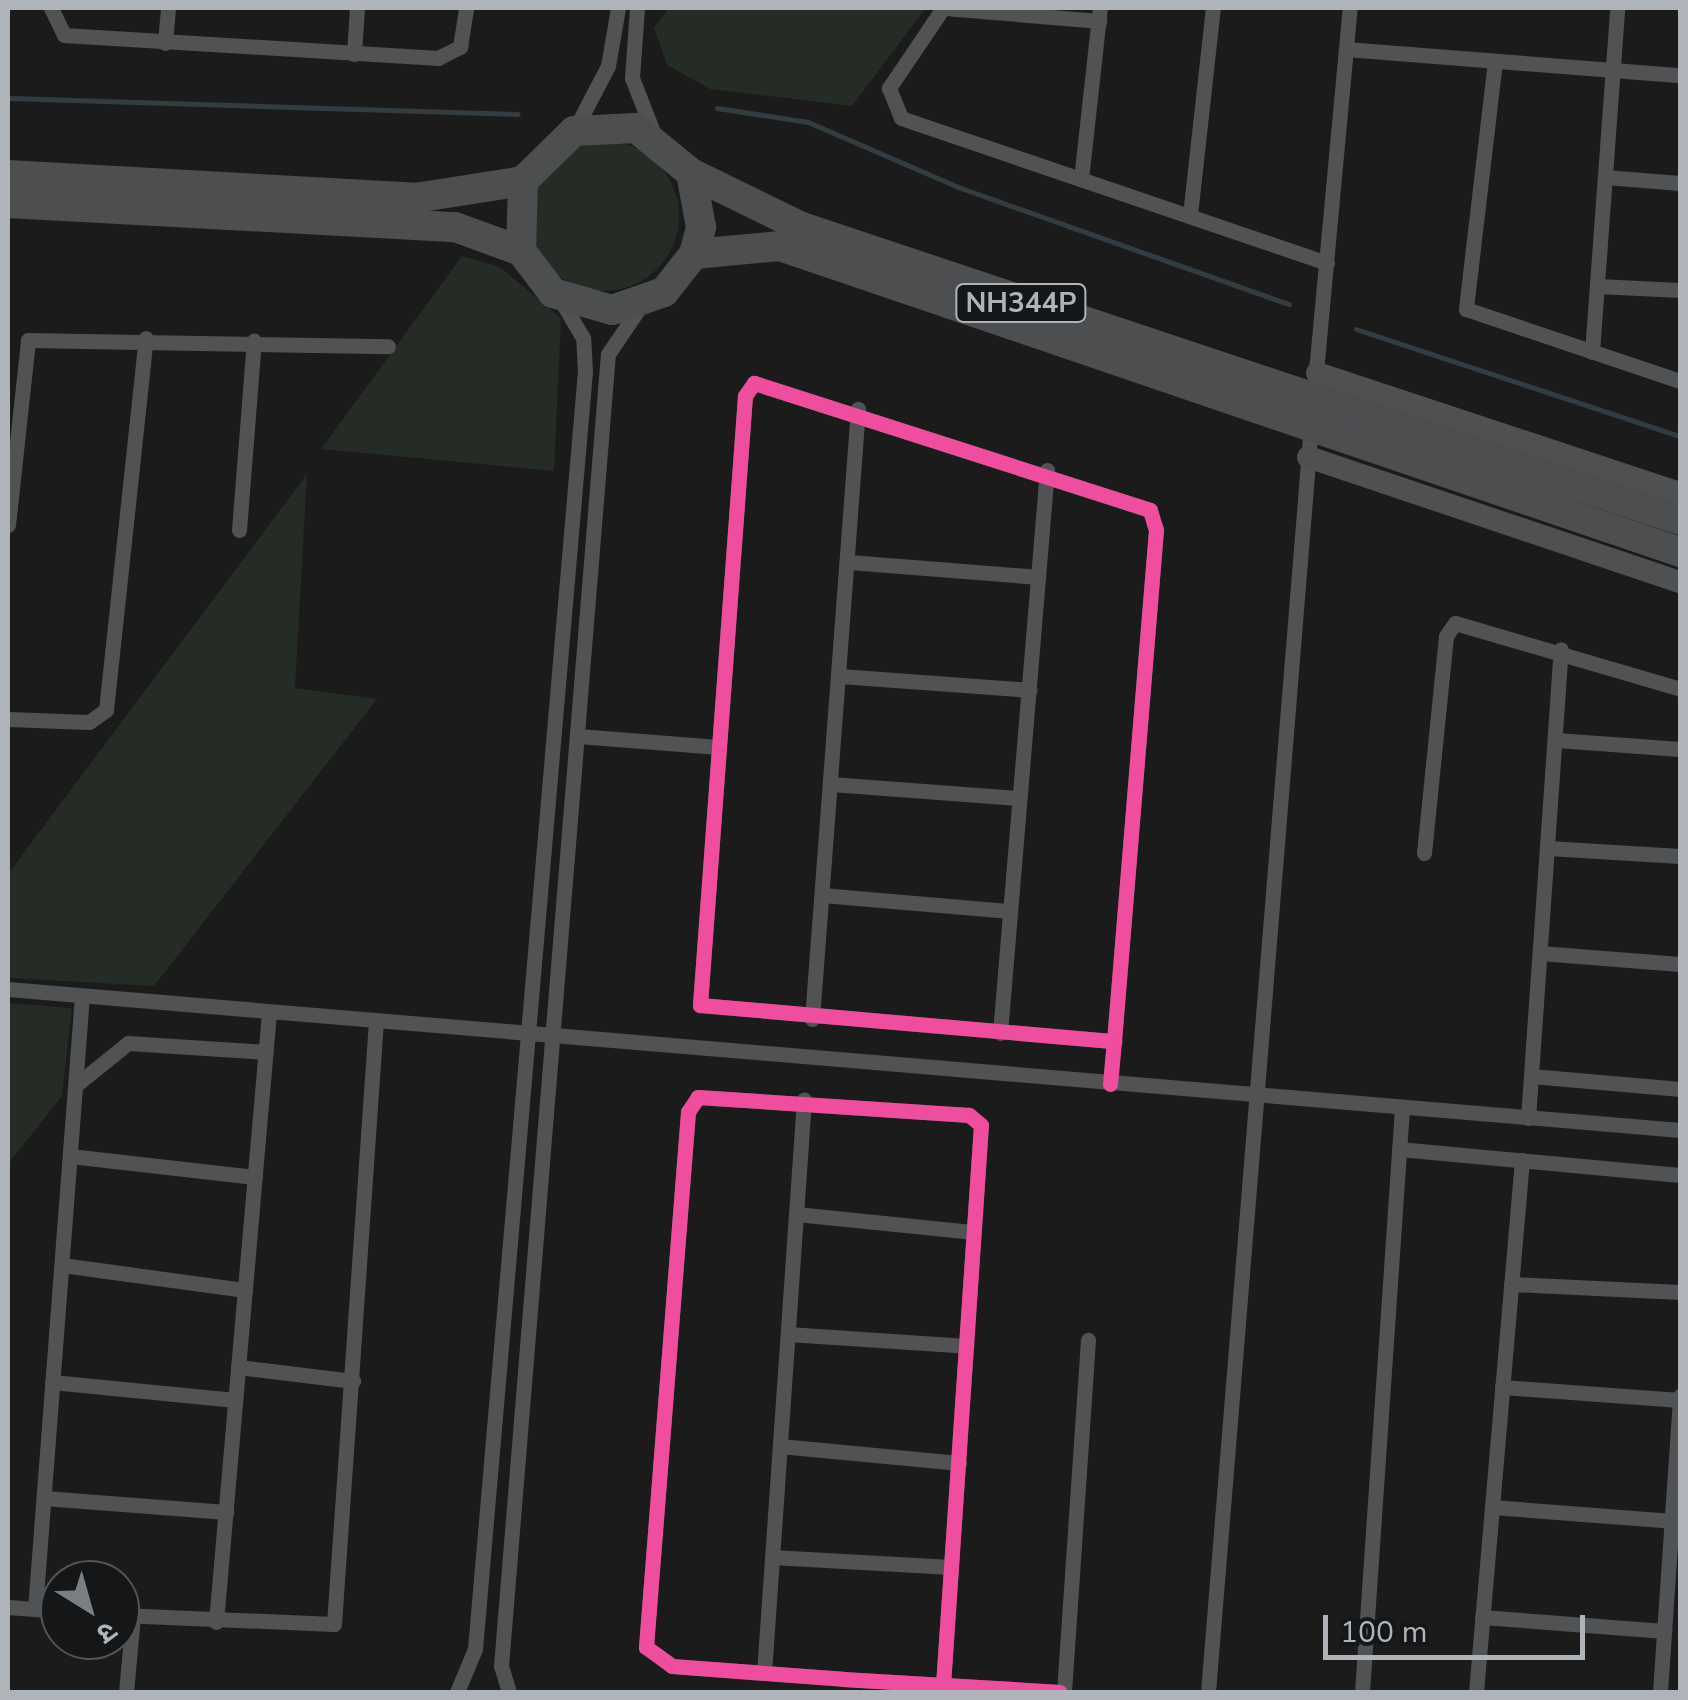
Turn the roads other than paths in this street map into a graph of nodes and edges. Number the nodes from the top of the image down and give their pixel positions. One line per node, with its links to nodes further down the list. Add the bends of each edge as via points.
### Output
1 (50, 8): 12 (street, via 64,35)
2 (168, 8): 12 (street)
3 (356, 8): 14 (street)
4 (466, 8): 14 (street, via 460,46 449,56)
5 (618, 8): 18 (street, via 608,66)
6 (637, 8): 19 (street, via 632,78)
7 (944, 8): 11 (street); 23 (street, via 889,88 892,110)
8 (1213, 8): 27 (street)
9 (1350, 8): 13 (street)
10 (1617, 8): 16 (street)
11 (1099, 14): 23 (street)
12 (165, 43): 14 (street)
13 (1346, 50): 15 (street); 30 (street)
14 (354, 54)
15 (1495, 61): 16 (street); 38 (street, via 1466,309)
16 (1612, 70): 17 (street); 22 (street)
17 (1680, 75)
18 (574, 131): 19 (highway, via 615,124); 24 (highway)
19 (655, 137): 20 (highway)
20 (691, 173): 29 (highway, via 700,199); 42 (highway, NH344P, via 754,210)
21 (8, 175): 24 (highway, via 415,198)
22 (1604, 177): 25 (street); 31 (street)
23 (1081, 179): 27 (street)
24 (522, 181): 28 (highway)
25 (1680, 182)
26 (8, 204): 28 (highway, via 456,226)
27 (1190, 215): 30 (street)
28 (521, 251): 33 (highway)
29 (694, 254): 34 (highway); 42 (highway, NH344P, via 742,242 780,246)
30 (1327, 263): 39 (street)
31 (1597, 286): 32 (street); 38 (street)
32 (1680, 290)
33 (553, 293): 34 (highway, via 581,306); 76 (street, via 583,338 585,372)
34 (642, 304): 57 (street, via 608,354)
35 (146, 338): 36 (street); 46 (street, via 22,344); 56 (street, via 106,710 89,722)
36 (254, 341): 37 (street); 47 (street)
37 (388, 346)
38 (1592, 352): 40 (street)
39 (1317, 373): 42 (street); 44 (street)
40 (1680, 381)
41 (858, 410): 43 (street); 49 (street); 59 (street, via 761,381 748,387)
42 (1310, 431): 45 (highway, NH344P); 48 (highway, NH344P); 51 (street); 84 (street)
43 (1047, 470): 50 (street); 78 (street, via 1146,505 1155,520)
44 (1680, 492)
45 (1680, 520)
46 (8, 525)
47 (238, 530)
48 (1680, 552)
49 (849, 562): 50 (street); 53 (street)
50 (1038, 577): 55 (street)
51 (1680, 582)
52 (1561, 649): 54 (street); 58 (street); 64 (street, via 1463,623 1448,628)
53 (840, 676): 55 (street); 61 (street)
54 (1680, 689)
55 (1028, 690): 62 (street)
56 (8, 718)
57 (578, 736): 59 (street); 77 (street)
58 (1557, 740): 60 (street); 63 (street)
59 (719, 747): 73 (street, via 700,1005)
60 (1680, 749)
61 (831, 784): 62 (street); 66 (street)
62 (1020, 798): 67 (street)
63 (1548, 848): 65 (street); 68 (street)
64 (1424, 853)
65 (1680, 856)
66 (822, 895): 67 (street); 73 (street)
67 (1010, 910): 75 (street)
68 (1540, 953): 69 (street); 80 (street)
69 (1680, 964)
70 (8, 989): 71 (street)
71 (82, 996): 72 (street); 82 (street)
72 (269, 1012): 74 (street); 79 (street)
73 (812, 1019): 75 (street)
74 (376, 1021): 76 (street); 104 (street)
75 (1000, 1032): 78 (street)
76 (531, 1034): 77 (street); 129 (street, via 476,1649)
77 (553, 1036): 81 (street); 130 (street, via 500,1666)
78 (1114, 1041): 81 (street)
79 (266, 1052): 82 (street, via 128,1043); 93 (street)
80 (1531, 1076): 83 (street); 87 (street)
81 (1110, 1084): 84 (street)
82 (76, 1085): 90 (street)
83 (1680, 1088)
84 (1257, 1097): 86 (street); 132 (street)
85 (804, 1099): 94 (street); 95 (street, via 975,1118 982,1130); 125 (street, via 708,1095 688,1112 642,1631 646,1647 672,1666)
86 (1402, 1108): 87 (street); 89 (street)
87 (1528, 1118): 88 (street)
88 (1680, 1130)
89 (1399, 1149): 91 (street); 133 (street)
90 (70, 1156): 93 (street); 96 (street)
91 (1522, 1160): 92 (street); 97 (street)
92 (1680, 1175)
93 (255, 1177): 98 (street)
94 (796, 1214): 95 (street); 100 (street)
95 (974, 1232): 102 (street)
96 (62, 1265): 98 (street); 105 (street)
97 (1511, 1284): 99 (street); 106 (street)
98 (245, 1290): 103 (street)
99 (1680, 1292)
100 (788, 1334): 102 (street); 109 (street)
101 (1088, 1340): 131 (street)
102 (966, 1346): 110 (street)
103 (238, 1367): 104 (street); 108 (street)
104 (353, 1381): 122 (street, via 334,1624)
105 (52, 1382): 108 (street); 111 (street)
106 (1502, 1387): 107 (street); 112 (street)
107 (1680, 1398): 114 (street)
108 (235, 1400): 113 (street)
109 (780, 1446): 110 (street); 115 (street)
110 (958, 1464): 116 (street)
111 (44, 1498): 113 (street); 118 (street)
112 (1492, 1507): 114 (street); 121 (street)
113 (226, 1512): 122 (street)
114 (1672, 1521): 123 (street)
115 (772, 1557): 116 (street); 125 (street)
116 (952, 1566): 126 (street)
117 (8, 1607): 118 (street)
118 (35, 1609): 119 (street)
119 (40, 1609)
120 (140, 1617): 122 (street)
121 (1482, 1617): 123 (street); 134 (street)
122 (216, 1622)
123 (1664, 1631): 135 (street)
124 (126, 1660): 128 (street)
125 (764, 1673): 127 (street)
126 (943, 1685): 127 (street); 131 (street)
127 (842, 1686)
128 (126, 1692)
129 (457, 1692)
130 (509, 1692)
131 (1062, 1692)
132 (1208, 1692)
133 (1362, 1692)
134 (1476, 1692)
135 (1660, 1692)

